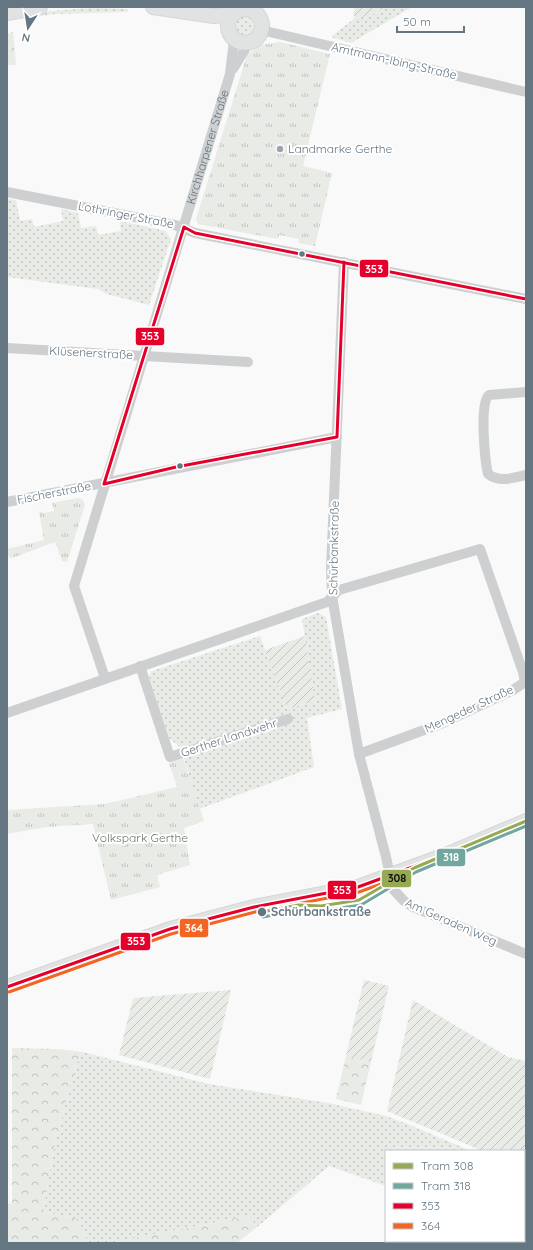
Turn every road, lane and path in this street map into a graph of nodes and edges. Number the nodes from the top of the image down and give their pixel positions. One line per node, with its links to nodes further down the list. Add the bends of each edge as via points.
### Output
1 (40, 7): 5 (main road)
2 (153, 7): 6 (main road)
3 (238, 10): 4 (main road); 6 (main road, via 214,16); 8 (main road, via 228,23)
4 (256, 10): 7 (main road, via 261,21)
5 (7, 13)
6 (188, 13): 8 (main road, via 218,24)
7 (261, 30): 9 (main road, via 257,38); 11 (street, Amtmann-Ibing-Straße)
8 (231, 36): 9 (main road, via 238,42); 10 (street, Kirchharpener Straße)
9 (249, 43): 10 (street, Kirchharpener Straße)
10 (230, 74): 13 (street, Kirchharpener Straße)
11 (526, 92)
12 (7, 192): 13 (street, Lothringer Straße)
13 (184, 227): 14 (street, Lothringer Straße, via 195,233); 17 (street, Kirchharpener Straße)
14 (344, 262): 15 (street, Lothringer Straße); 20 (street, Schürbankstraße)
15 (526, 299)
16 (7, 348): 17 (street, Klüsenerstraße)
17 (144, 356): 18 (street, Klüsenerstraße); 22 (street, Kirchharpener Straße)
18 (248, 362)
19 (526, 392): 21 (street, via 489,395 484,404 488,474 501,480)
20 (336, 437): 22 (street, Fischerstraße, via 176,467); 24 (street, Schürbankstraße)
21 (526, 475)
22 (104, 484): 23 (street, Fischerstraße); 26 (street, Kirchharpener Straße, via 74,586)
23 (7, 502)
24 (332, 596): 25 (street, via 327,602); 29 (street, Schürbankstraße); 29 (street, Mengeder Straße, via 339,590 480,549 524,672 525,682 513,690 448,721)
25 (140, 666): 26 (street); 28 (street, Gerther Landwehr, via 170,757)
26 (105, 678): 27 (street)
27 (7, 713)
28 (288, 719)
29 (359, 754): 31 (street, Schürbankstraße)
30 (526, 821): 31 (main road)
31 (391, 876): 32 (street, Am Geraden Weg, via 395,893 413,907); 33 (main road, via 347,891 254,907 170,928)
32 (526, 954)
33 (7, 987)

